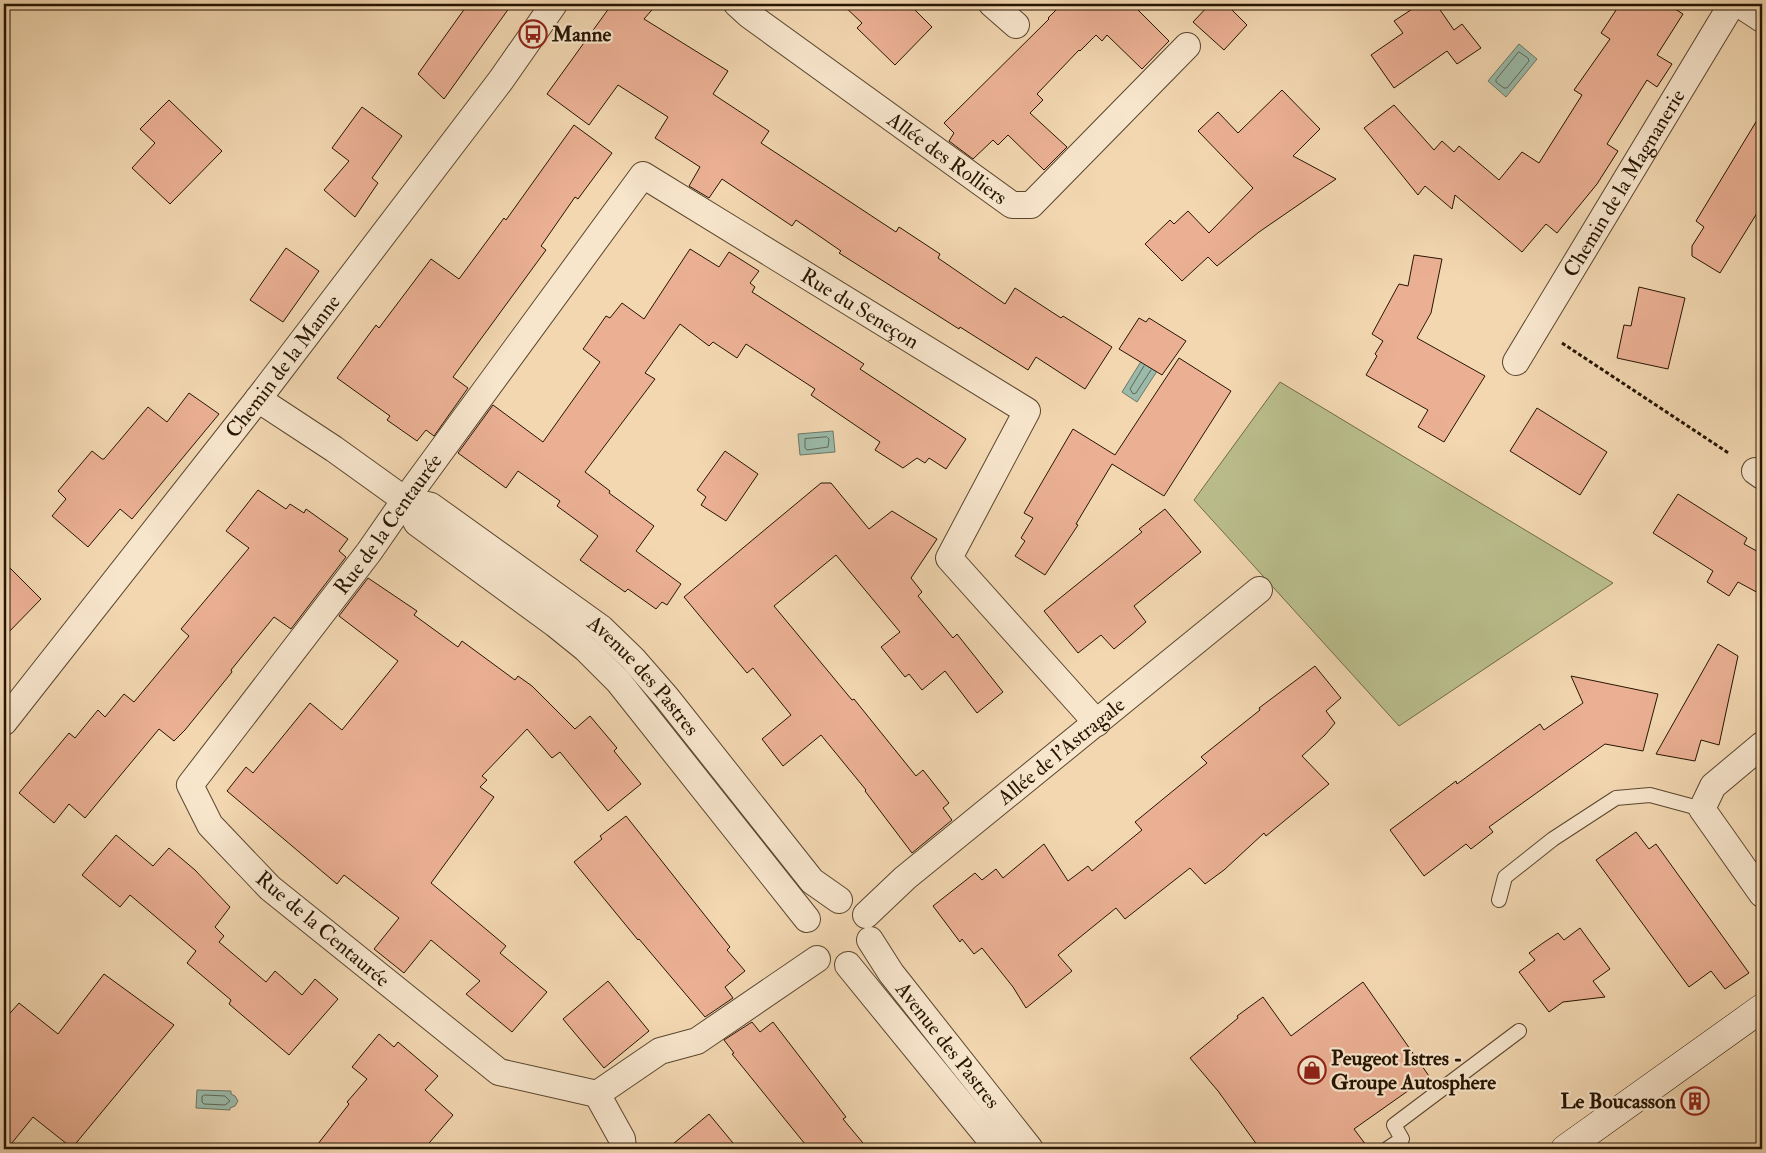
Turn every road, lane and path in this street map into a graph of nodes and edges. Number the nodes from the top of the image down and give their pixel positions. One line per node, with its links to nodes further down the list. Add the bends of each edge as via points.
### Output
1 (554, 4): 11 (street, Chemin de la Manne, via 501,80)
2 (737, 4): 8 (street, Allée des Rolliers, via 1012,205 1031,204)
3 (992, 4): 7 (street)
4 (1732, 4): 9 (street, Chemin de la Magnanerie)
5 (1739, 4): 6 (street)
6 (1762, 18)
7 (1016, 25)
8 (1186, 46)
9 (1538, 327): 10 (street, Chemin de la Magnanerie); 13 (path)
10 (1516, 362)
11 (258, 399): 14 (street, Avenue des Pastres); 16 (street, Chemin de la Manne)
12 (449, 441): 14 (street, Rue de la Centaurée); 17 (street, Rue du Seneçon, via 643,175 1027,411 949,558)
13 (1759, 473)
14 (405, 500): 21 (street, Avenue des Pastres, via 431,506 601,628 667,698 812,880); 23 (street, Avenue des Pastres, via 416,523 555,624 618,681); 29 (street, Rue de la Centaurée, via 369,552 190,785 210,825 270,888 499,1072)
15 (1259, 590): 17 (street, Allée de l'Astragale)
16 (4, 722)
17 (1097, 723): 24 (street, Allée de l'Astragale, via 905,878)
18 (1762, 745): 19 (street, via 1714,786)
19 (1702, 809): 20 (street); 22 (lane, via 1650,795 1616,798 1553,839 1505,877)
20 (1762, 894)
21 (838, 900): 23 (street, via 820,905); 24 (street, via 859,907)
22 (1499, 900)
23 (807, 919): 25 (street, via 805,941)
24 (868, 928): 26 (street, via 864,953); 32 (street, Avenue des Pastres, via 891,973)
25 (817, 959): 26 (street, via 826,964); 29 (street, via 697,1041 660,1051)
26 (848, 965): 31 (street, Avenue des Pastres)
27 (1762, 1008): 34 (main road)
28 (1519, 1031): 33 (lane, via 1394,1125 1402,1139)
29 (596, 1094): 30 (street, via 622,1139)
30 (623, 1149)
31 (998, 1149)
32 (1030, 1149)
33 (1388, 1149)
34 (1567, 1149)

